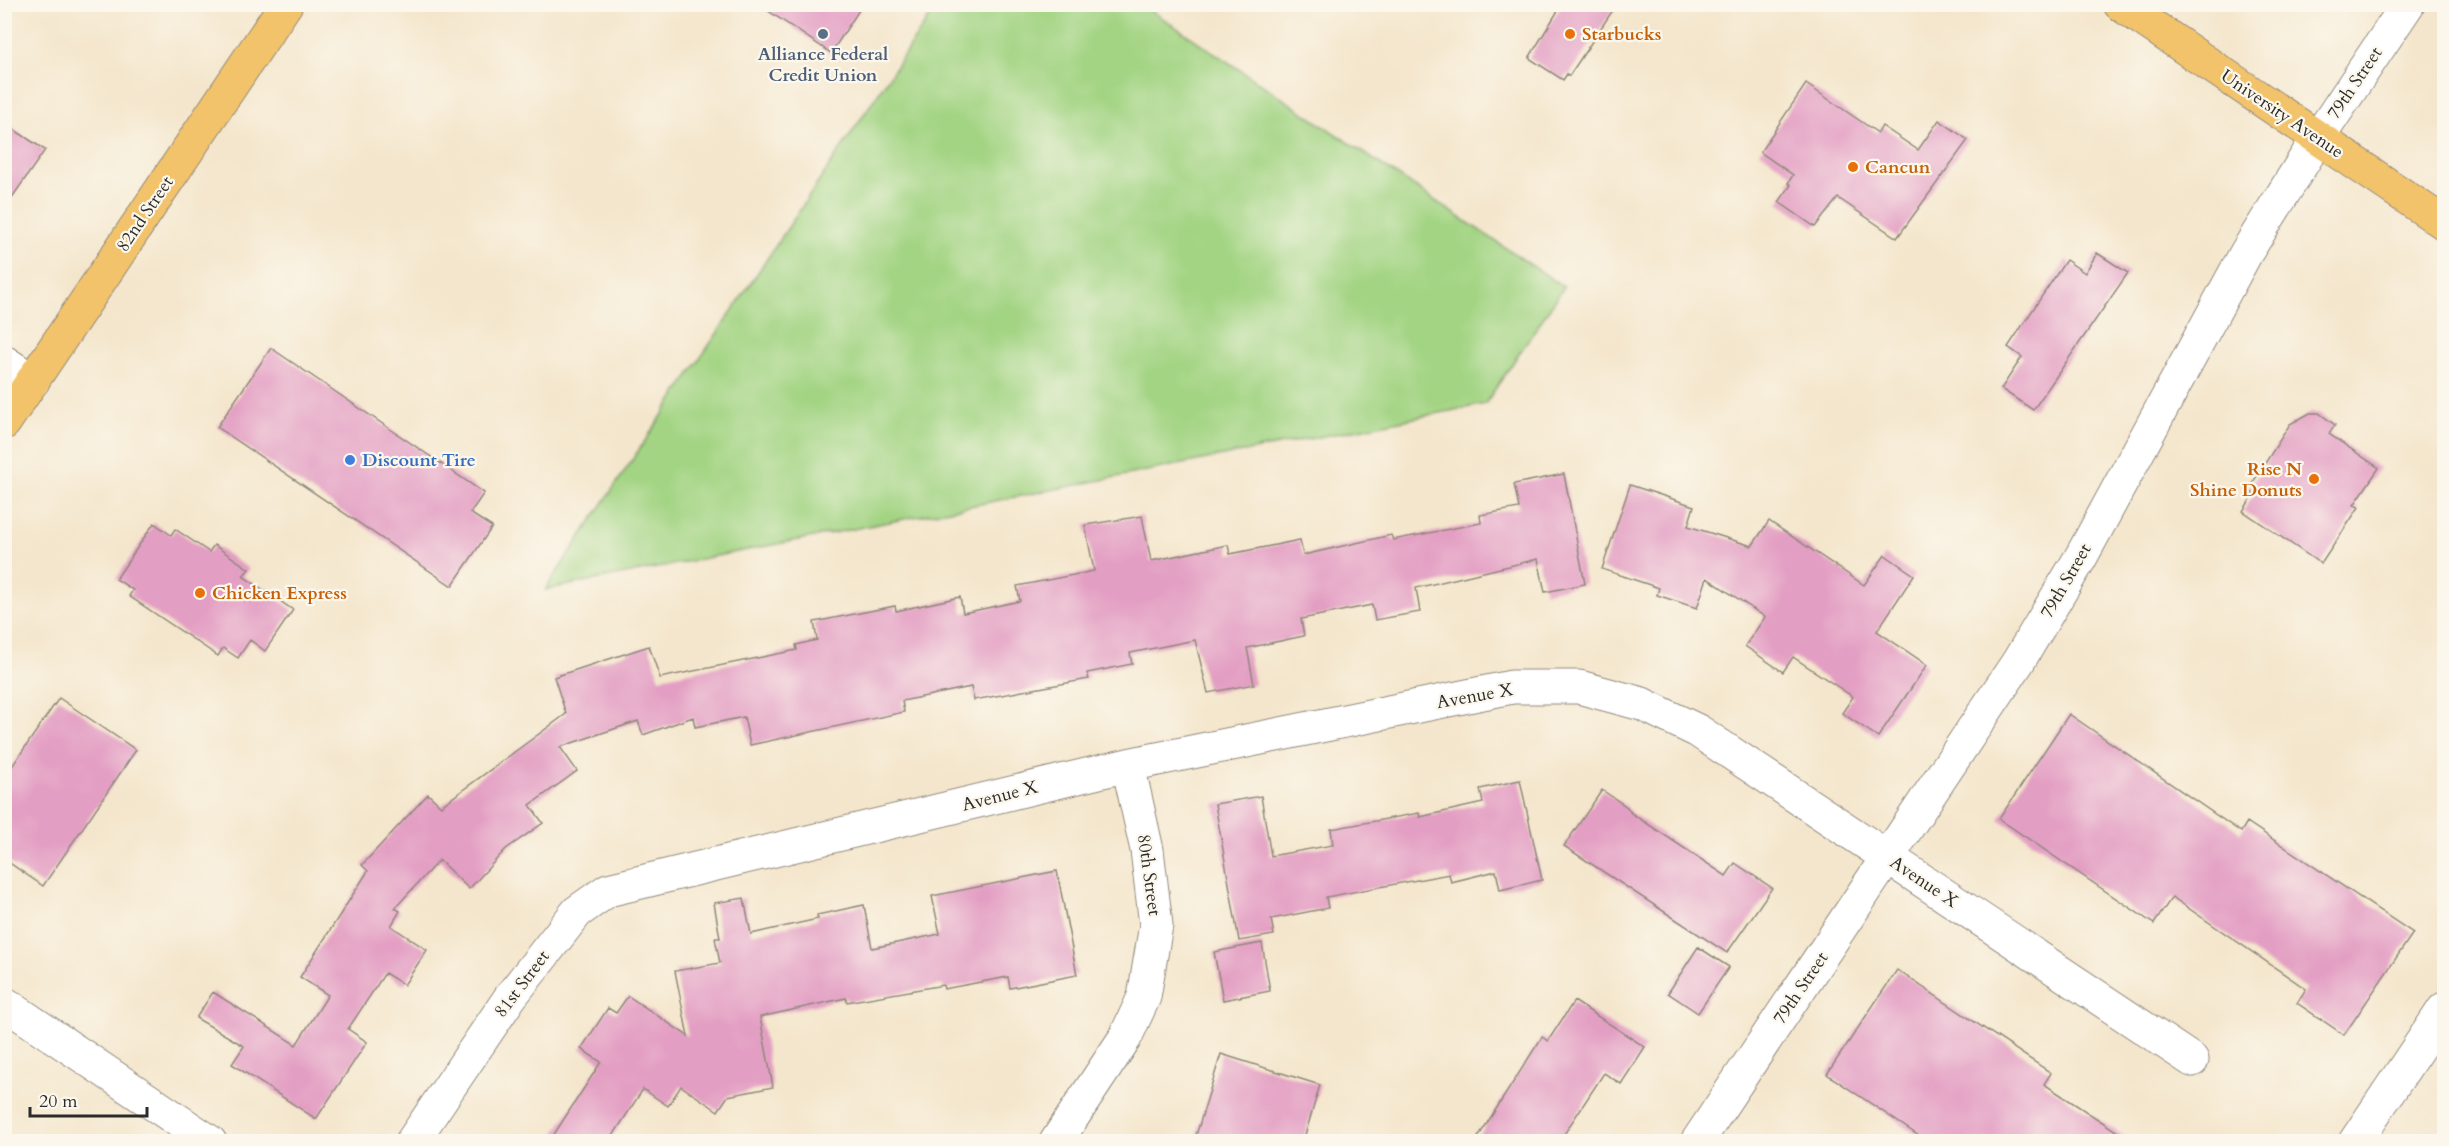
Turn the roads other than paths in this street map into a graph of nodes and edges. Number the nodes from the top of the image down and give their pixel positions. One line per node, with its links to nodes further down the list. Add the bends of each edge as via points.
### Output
1 (286, 4): 7 (main road, 82nd Street)
2 (2120, 4): 4 (main road, University Avenue)
3 (2408, 4): 4 (street, 79th Street)
4 (2318, 138): 5 (main road, University Avenue); 10 (street, 79th Street, via 2246,253 2081,557 2023,654)
5 (2445, 223)
6 (4, 362): 7 (street)
7 (33, 381): 8 (main road, 82nd Street)
8 (4, 423)
9 (1128, 765): 10 (street, Avenue X, via 1512,687 1579,687 1642,704 1698,731); 11 (street, Avenue X); 17 (street, 80th Street, via 1147,850 1156,925 1144,997 1125,1038)
10 (1888, 858): 14 (street, Avenue X); 18 (street, 79th Street)
11 (670, 875): 16 (street, 81st Street, via 608,890 577,912 511,996)
12 (4, 1004): 15 (street)
13 (2445, 1009): 19 (street)
14 (2192, 1060)
15 (210, 1142)
16 (412, 1142)
17 (1056, 1142)
18 (1697, 1142)
19 (2355, 1142)

